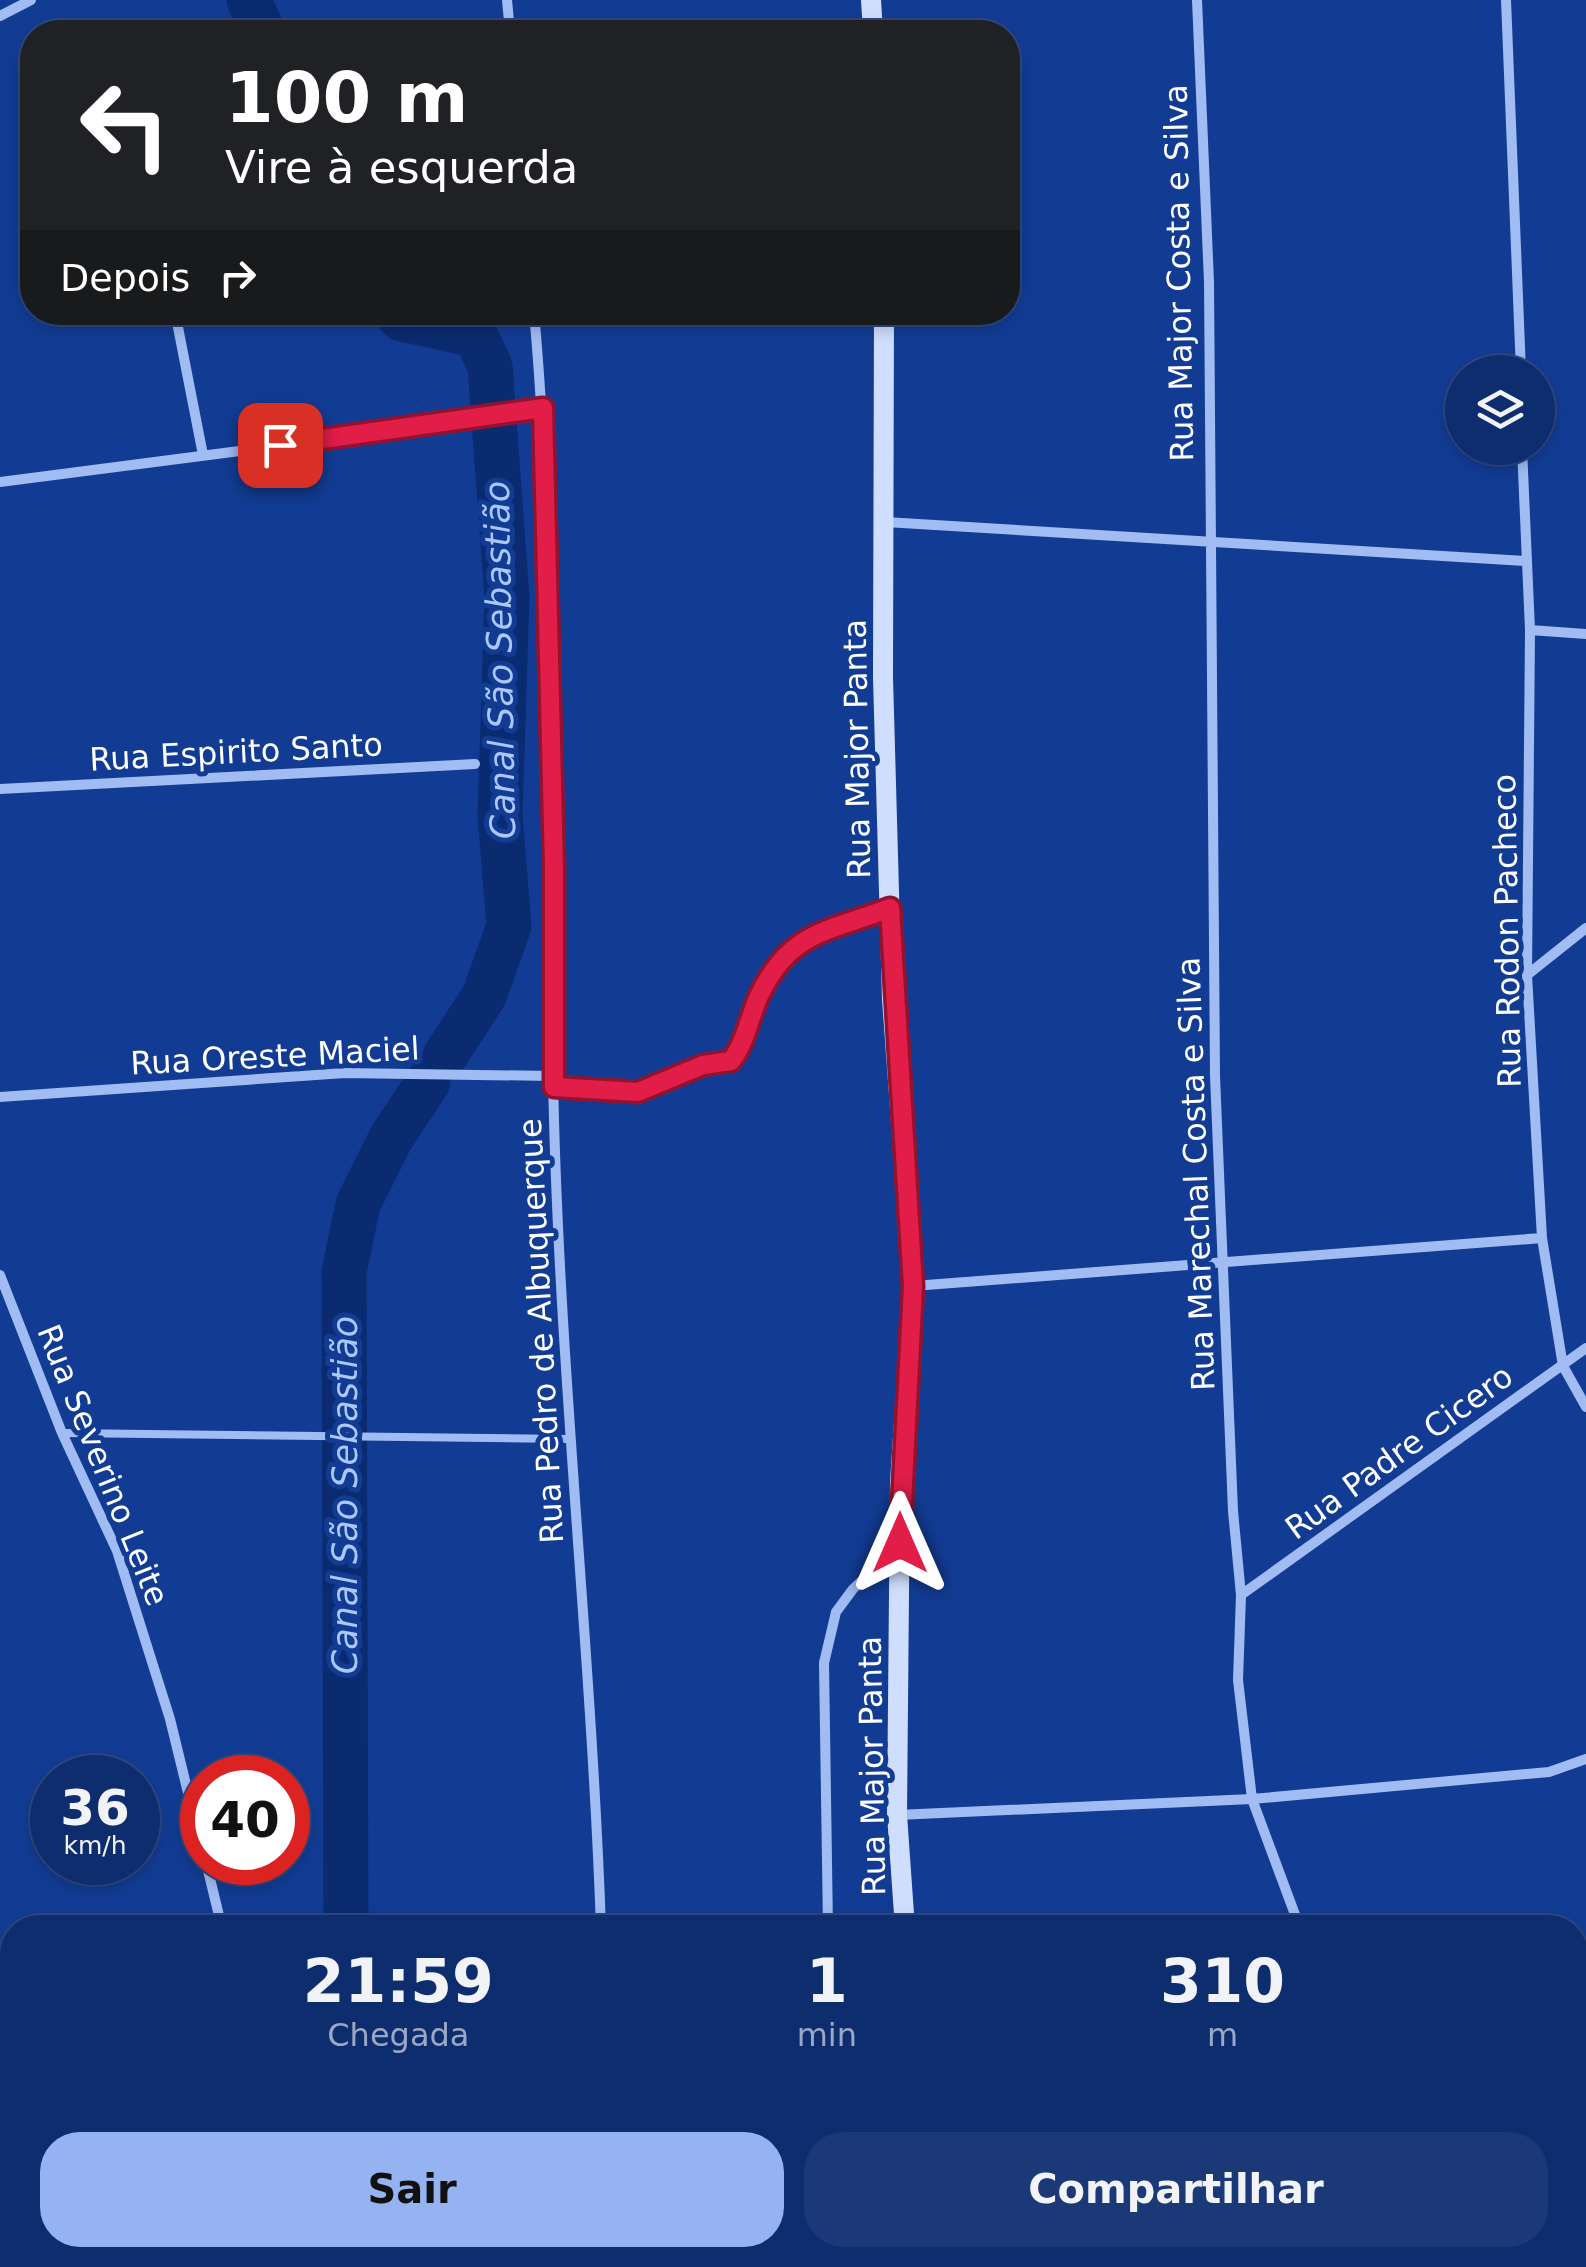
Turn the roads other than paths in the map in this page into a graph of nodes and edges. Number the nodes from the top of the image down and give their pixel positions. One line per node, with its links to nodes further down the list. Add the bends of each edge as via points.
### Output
1 (31, 0): 4 (street)
2 (1198, 0): 14 (street, Rua Major Costa e Silva, via 1209,282)
3 (1506, 0): 8 (street)
4 (0, 16)
5 (177, 325): 10 (street)
6 (535, 325): 9 (street, Rua Pedro de Albuquerque)
7 (884, 325): 13 (street, Rua Major Panta)
8 (1520, 355)
9 (543, 408): 10 (street); 23 (street, Rua Pedro de Albuquerque)
10 (203, 455): 12 (street)
11 (1522, 465): 15 (street, Rua Rodon Pacheco)
12 (0, 482)
13 (885, 522): 14 (street); 20 (street, Rua Major Panta)
14 (1208, 545): 15 (street); 26 (street, Rua Marechal Costa e Silva)
15 (1524, 562): 16 (street, Rua Rodon Pacheco)
16 (1530, 630): 17 (street); 22 (street, Rua Rodon Pacheco)
17 (1586, 634)
18 (475, 764): 19 (street, Rua Espirito Santo)
19 (0, 790)
20 (890, 908): 23 (street, Rua Oreste Maciel, via 789,948 731,1061 703,1065 638,1092); 28 (street, Rua Major Panta)
21 (1586, 928): 22 (street)
22 (1527, 975): 25 (street, Rua Rodon Pacheco)
23 (553, 1082): 24 (street, Rua Oreste Maciel, via 345,1074); 33 (street, Rua Pedro de Albuquerque)
24 (0, 1097)
25 (1542, 1238): 26 (street); 30 (street, Rua Rodon Pacheco)
26 (1224, 1265): 28 (street); 35 (street, Rua Marechal Costa e Silva)
27 (0, 1275): 32 (street, Rua Severino Leite)
28 (913, 1286): 34 (street, Rua Major Panta)
29 (1586, 1348): 30 (street, Rua Padre Cicero)
30 (1563, 1366): 31 (street, Rua Rodon Pacheco); 35 (street, Rua Padre Cicero)
31 (1586, 1406)
32 (62, 1433): 33 (lane); 37 (street, Rua Severino Leite, via 117,1551)
33 (570, 1439): 42 (street, Rua Pedro de Albuquerque)
34 (900, 1543): 39 (street, Rua Major Panta); 43 (street, Rua Major Panta, via 836,1612 824,1662)
35 (1241, 1596): 38 (street, Rua Marechal Costa e Silva, via 1238,1680)
36 (1586, 1759): 38 (street, via 1549,1772)
37 (180, 1760)
38 (1252, 1799): 39 (street); 45 (street, Rua Marechal Costa e Silva)
39 (897, 1815): 44 (street, Rua Major Panta)
40 (212, 1885): 41 (street)
41 (219, 1915)
42 (600, 1915)
43 (828, 1915)
44 (903, 1915)
45 (1295, 1915)

